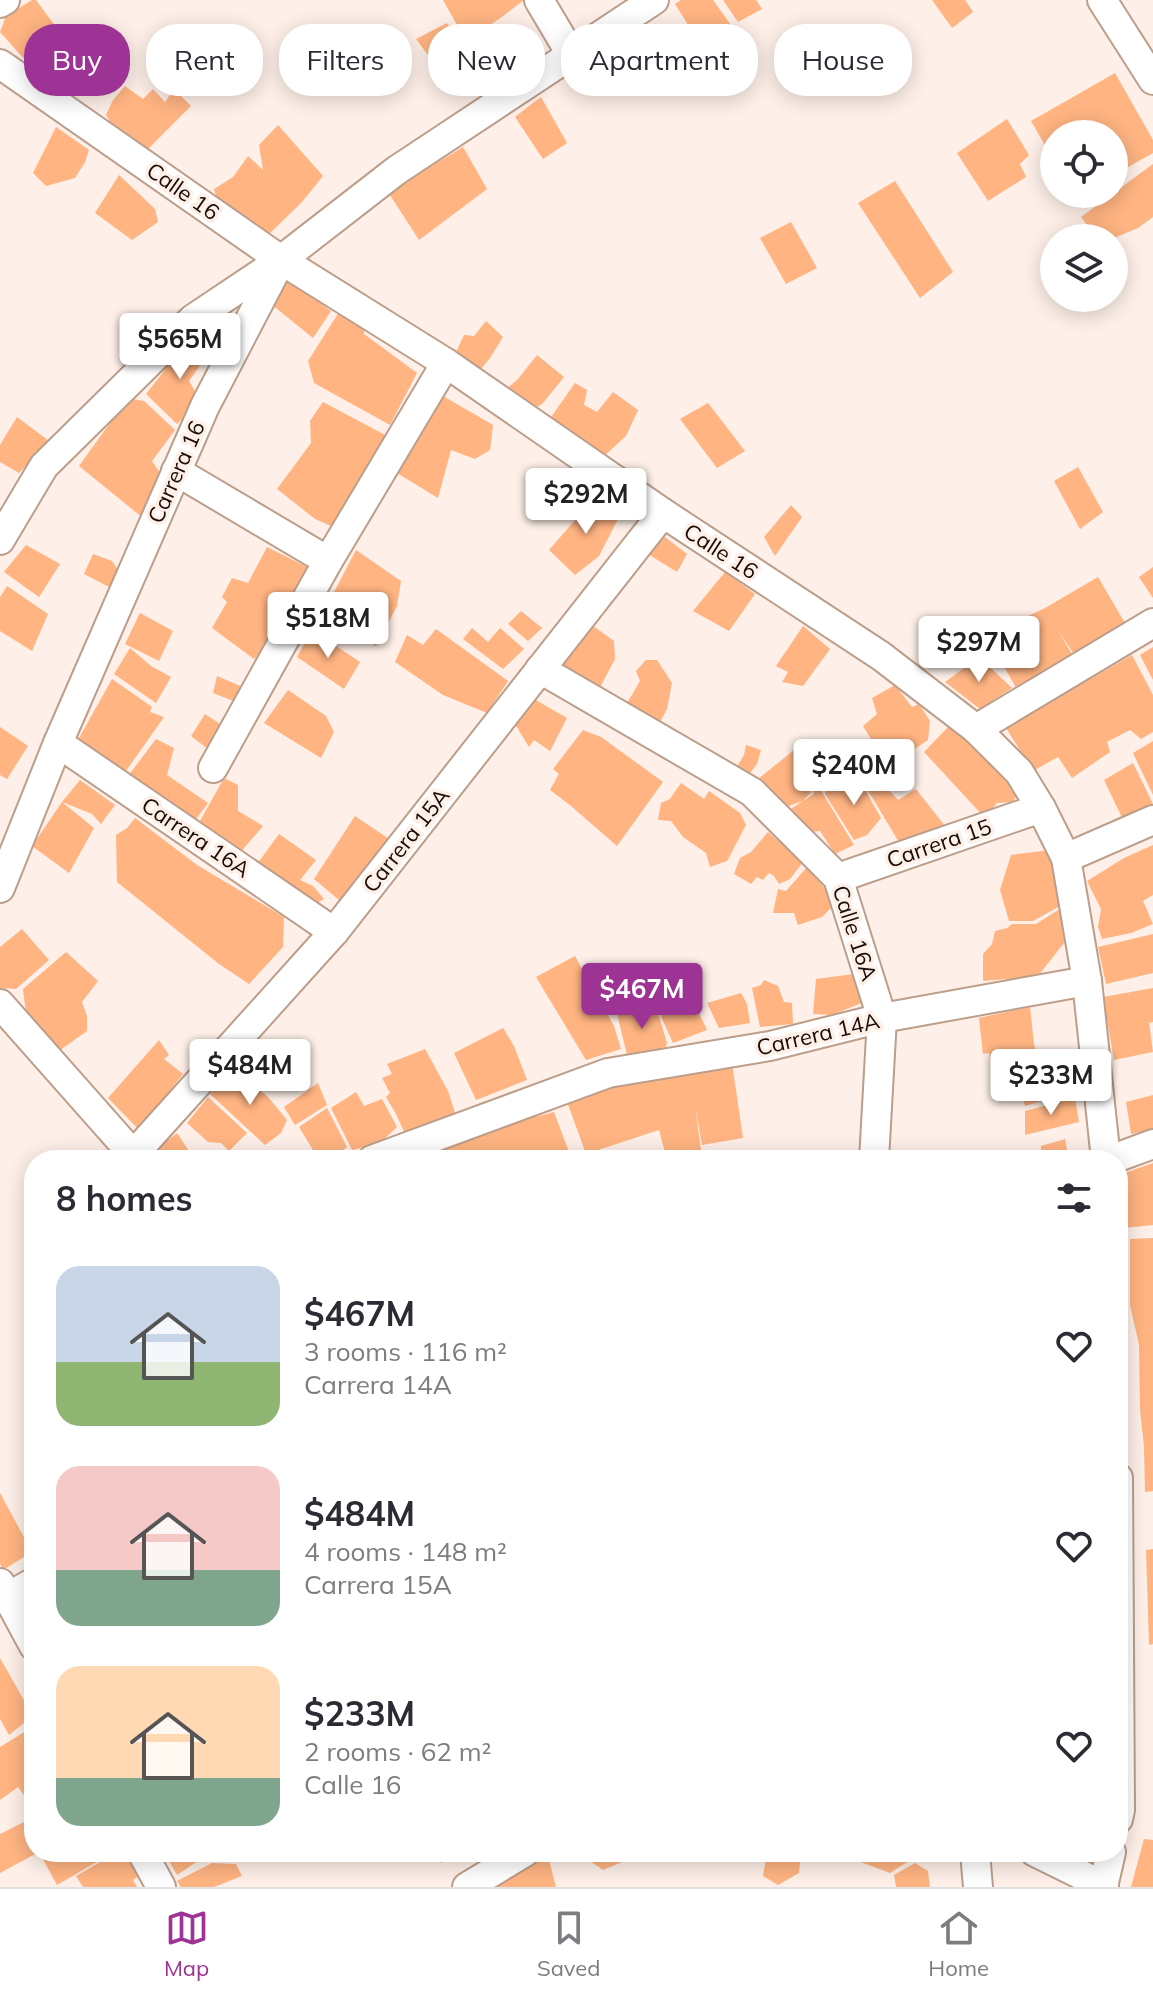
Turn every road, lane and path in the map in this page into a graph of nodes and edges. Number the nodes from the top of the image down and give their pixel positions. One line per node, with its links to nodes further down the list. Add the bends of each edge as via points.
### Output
1 (539, 0): 5 (street)
2 (654, 0): 4 (street, Carrera 16)
3 (1102, 0): 8 (street)
4 (617, 24)
5 (561, 37)
6 (561, 61): 9 (street, Carrera 16, via 397,170)
7 (0, 64): 9 (street, Calle 16)
8 (1152, 77)
9 (281, 260): 10 (street, Calle 16); 11 (street, Carrera 16); 13 (street, via 193,319 44,466)
10 (446, 363): 12 (street, Calle 16); 14 (street)
11 (176, 471): 14 (street); 18 (street, Carrera 16)
12 (663, 513): 16 (street, Carrera 15A); 17 (street, Calle 16, via 881,656)
13 (0, 540)
14 (328, 561): 19 (street)
15 (1153, 623): 17 (street)
16 (540, 669): 23 (street, Calle 16A, via 752,792); 25 (street, Carrera 15A)
17 (976, 729): 20 (street, Calle 16, via 1019,772)
18 (58, 743): 24 (street, Carrera 16); 25 (street, Carrera 16A)
19 (213, 768)
20 (1041, 808): 22 (street, Calle 16); 23 (street, Carrera 15)
21 (1153, 820): 22 (street)
22 (1066, 858): 26 (street, Calle 16)
23 (838, 878): 28 (street, Calle 16A)
24 (0, 888)
25 (334, 932): 31 (street, Carrera 15A)
26 (1087, 981): 28 (street, Carrera 14A); 34 (street, Calle 16)
27 (0, 1004): 30 (street)
28 (882, 1018): 32 (street, Carrera 14A, via 770,1046 608,1073); 33 (street, Calle 16A)
29 (1153, 1144): 35 (street)
30 (130, 1150)
31 (142, 1150)
32 (399, 1150)
33 (875, 1150)
34 (1107, 1150)
35 (1128, 1153)
36 (24, 1585): 37 (street)
37 (4, 1590): 38 (street)
38 (24, 1627)
39 (147, 1862): 46 (street)
40 (510, 1862): 44 (street)
41 (976, 1862): 47 (street)
42 (1055, 1862): 45 (street)
43 (1109, 1862): 45 (street)
44 (477, 1884)
45 (1104, 1886)
46 (161, 1887)
47 (978, 1887)

